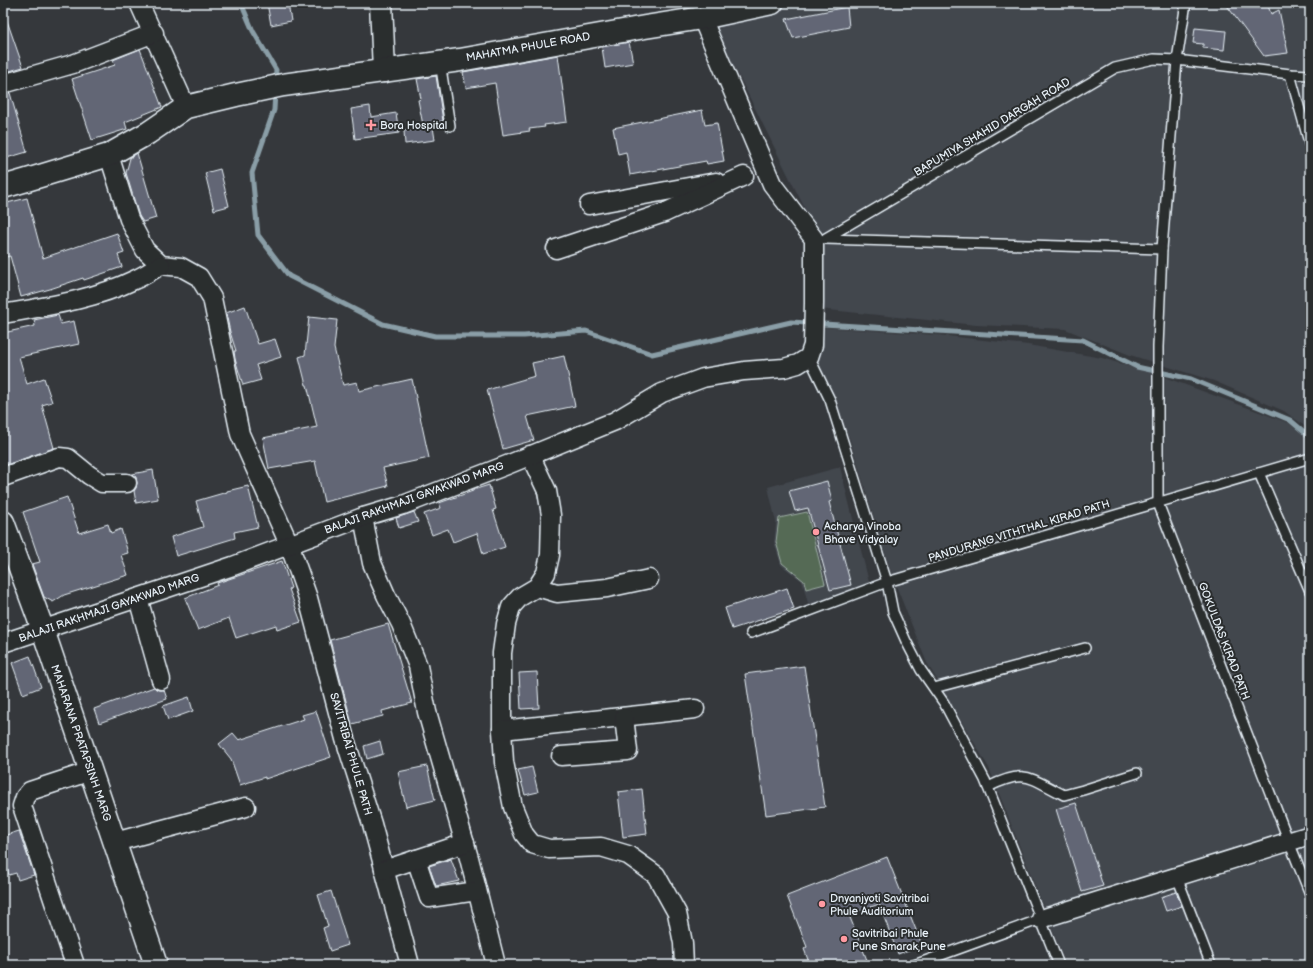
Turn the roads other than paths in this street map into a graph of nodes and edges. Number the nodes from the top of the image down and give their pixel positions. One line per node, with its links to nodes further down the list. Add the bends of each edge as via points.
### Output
1 (139, 3): 6 (street)
2 (381, 3): 9 (street)
3 (772, 3): 5 (street, MAHATMA PHULE ROAD)
4 (1186, 3): 7 (lane, GOKULDAS KIRAD PATH)
5 (702, 18): 8 (street, MAHATMA PHULE ROAD); 17 (street)
6 (154, 32): 12 (street, via 73,64); 13 (street)
7 (1177, 60): 10 (lane, BAPUMIYA SHAHID DARGAH ROAD); 21 (lane, BAPUMIYA SHAHID DARGAH ROAD, via 1154,59 1115,68); 23 (lane, GOKULDAS KIRAD PATH)
8 (440, 62): 9 (street, MAHATMA PHULE ROAD); 14 (lane)
9 (384, 71): 13 (street, MAHATMA PHULE ROAD, via 283,85)
10 (1290, 74): 11 (lane, BAPUMIYA SHAHID DARGAH ROAD); 15 (lane)
11 (1310, 75)
12 (3, 84)
13 (186, 107): 16 (street)
14 (450, 126)
15 (1310, 146)
16 (110, 155): 19 (street); 24 (street, via 129,219 144,250)
17 (767, 172): 18 (street); 21 (street, via 772,184)
18 (744, 176): 20 (street); 22 (street, via 664,213)
19 (3, 187)
20 (589, 205)
21 (820, 239): 23 (lane); 26 (street)
22 (556, 249)
23 (1162, 249): 32 (lane, GOKULDAS KIRAD PATH, via 1158,347)
24 (161, 265): 25 (street, via 134,280 97,294 65,303); 35 (street, SAVITRIBAI PHULE PATH, via 181,267 199,277 212,298 240,434)
25 (3, 314)
26 (811, 351): 27 (street, BALAJI RAKHMAJI GAYAKWAD MARG, via 798,364 784,368 744,371 696,381 662,393 615,421); 37 (lane, via 830,400)
27 (530, 455): 33 (street, BALAJI RAKHMAJI GAYAKWAD MARG, via 403,505); 38 (street, via 547,491 551,514 550,555 546,573)
28 (1310, 458): 29 (lane, PANDURANG VITHTHAL KIRAD PATH)
29 (1259, 473): 32 (lane, PANDURANG VITHTHAL KIRAD PATH); 39 (lane)
30 (3, 478): 31 (street, via 58,457 68,458 102,483)
31 (127, 483)
32 (1158, 503): 37 (lane, PANDURANG VITHTHAL KIRAD PATH); 57 (lane, GOKULDAS KIRAD PATH)
33 (363, 517): 35 (street, BALAJI RAKHMAJI GAYAKWAD MARG); 58 (street, via 372,564 418,666 427,712)
34 (5, 533): 41 (street, MAHARANA PRATAPSINH MARG)
35 (289, 544): 40 (street, BALAJI RAKHMAJI GAYAKWAD MARG); 60 (street, SAVITRIBAI PHULE PATH, via 308,598 345,739)
36 (649, 579): 38 (street, via 607,588 558,594)
37 (888, 582): 42 (lane, PANDURANG VITHTHAL KIRAD PATH); 46 (lane, via 893,612 921,670)
38 (537, 587): 49 (street, via 520,597 512,607 506,624 502,653)
39 (1310, 591)
40 (138, 598): 41 (street, BALAJI RAKHMAJI GAYAKWAD MARG); 45 (street)
41 (43, 630): 43 (street, BALAJI RAKHMAJI GAYAKWAD MARG); 51 (street, MAHARANA PRATAPSINH MARG)
42 (751, 633)
43 (3, 643)
44 (1085, 648): 46 (lane)
45 (161, 680)
46 (934, 688): 53 (lane)
47 (695, 709): 48 (street)
48 (624, 717): 49 (street); 50 (street, via 628,750)
49 (502, 730): 69 (street, via 505,770 513,807 524,834 532,844 549,849 601,847 628,855 656,875 677,913)
50 (561, 756)
51 (91, 770): 56 (street, MAHARANA PRATAPSINH MARG); 65 (street, via 30,791 24,797 22,806)
52 (1137, 773): 53 (lane, via 1064,795 1037,780 1019,776 1004,779)
53 (988, 787): 64 (lane)
54 (246, 807): 56 (street)
55 (1310, 835): 57 (street)
56 (115, 842): 66 (street, MAHARANA PRATAPSINH MARG)
57 (1289, 842): 61 (street); 63 (lane, GOKULDAS KIRAD PATH)
58 (465, 843): 59 (street); 62 (street)
59 (416, 859): 60 (street); 62 (street, via 429,898)
60 (384, 870): 67 (street, SAVITRIBAI PHULE PATH)
61 (1177, 876): 64 (street); 72 (lane)
62 (477, 891): 68 (street)
63 (1310, 894)
64 (1041, 919): 70 (lane); 71 (lane)
65 (75, 965)
66 (156, 965)
67 (410, 965)
68 (496, 965)
69 (684, 965)
70 (914, 965)
71 (1058, 965)
72 (1211, 965)

